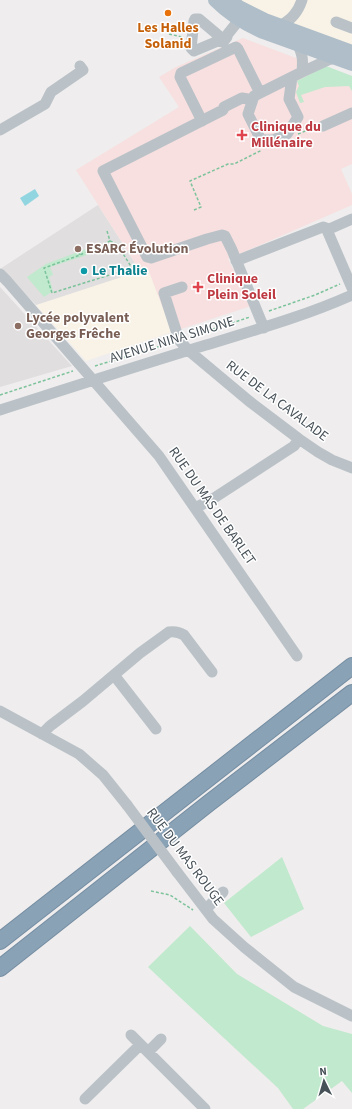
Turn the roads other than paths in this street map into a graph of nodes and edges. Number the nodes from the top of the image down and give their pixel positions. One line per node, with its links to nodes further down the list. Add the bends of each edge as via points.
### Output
1 (216, 0): 4 (main road)
2 (230, 0): 6 (main road, via 252,14)
3 (300, 4): 6 (street, via 290,20)
4 (239, 20): 8 (street); 9 (main road)
5 (336, 22): 7 (street)
6 (280, 26): 10 (main road)
7 (352, 28)
8 (222, 38): 8 (street, via 194,51 190,48 195,19 199,19)
9 (298, 45): 11 (main road); 14 (street, via 303,62)
10 (352, 52)
11 (335, 58): 12 (main road); 14 (street)
12 (352, 64)
13 (80, 66): 19 (street, via 82,70 50,92 52,97 45,104)
14 (297, 74): 15 (street); 15 (street, via 289,98 298,117 287,134 273,140 260,138 248,114)
15 (254, 96): 17 (street); 17 (street, via 236,47 181,73 180,77)
16 (352, 113): 18 (street)
17 (202, 122): 22 (street, via 103,171 147,257 151,258 222,235 225,236)
18 (323, 126)
19 (0, 130)
20 (352, 219): 21 (street)
21 (323, 229): 22 (street); 24 (street)
22 (236, 261): 27 (street)
23 (0, 274): 29 (street)
24 (350, 284)
25 (182, 287): 28 (street, RUE DE LA CAVALADE, via 164,293 179,340)
26 (352, 295): 27 (street, AVENUE NINA SIMONE)
27 (264, 328): 28 (street, AVENUE NINA SIMONE)
28 (188, 350): 29 (street, AVENUE NINA SIMONE); 31 (street, RUE DE LA CAVALADE)
29 (94, 380): 30 (street, AVENUE NINA SIMONE); 33 (street, RUE DU MAS DE BARLET, via 159,456)
30 (0, 410)
31 (299, 439): 32 (street, RUE DE LA CAVALADE, via 323,455); 33 (street, via 294,446)
32 (352, 468)
33 (195, 508): 34 (street, RUE DU MAS DE BARLET)
34 (296, 656)
35 (352, 666): 44 (highway)
36 (212, 672): 37 (street, via 184,635 173,632 165,634)
37 (114, 675): 40 (street); 41 (street)
38 (352, 693): 45 (highway)
39 (0, 710): 41 (street, RUE DU MAS ROUGE)
40 (156, 729)
41 (42, 734): 43 (street, RUE DU MAS ROUGE, bridge, via 79,754 103,775)
42 (223, 892): 43 (street)
43 (206, 909): 46 (street, RUE DU MAS ROUGE, via 244,947 294,988)
44 (0, 942)
45 (0, 968)
46 (352, 1016)
47 (131, 1035): 49 (street)
48 (161, 1039): 49 (street)
49 (144, 1049): 50 (street); 51 (street)
50 (85, 1099)
51 (205, 1109)

